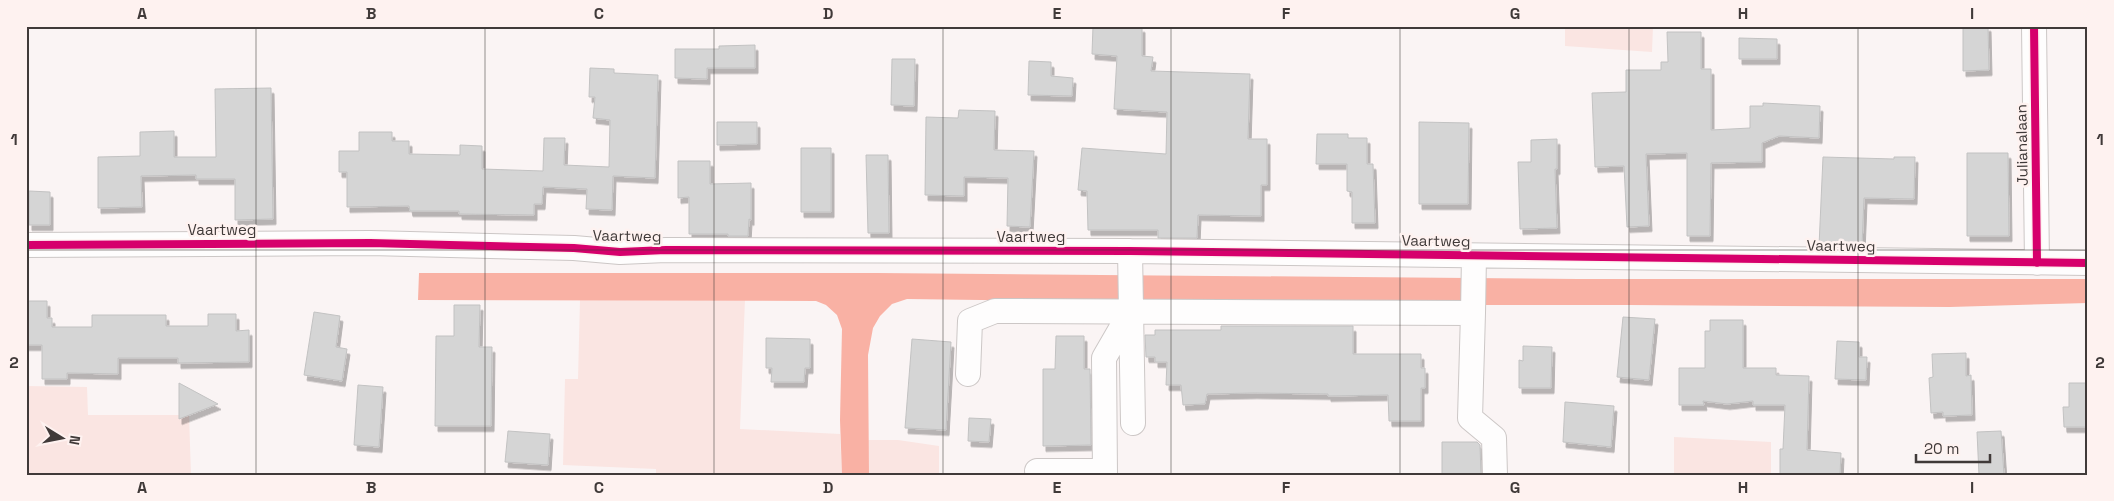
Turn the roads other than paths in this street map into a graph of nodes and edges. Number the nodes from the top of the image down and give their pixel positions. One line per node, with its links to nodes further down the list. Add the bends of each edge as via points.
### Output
1 (2034, 26): 4 (street, Julianalaan)
2 (26, 245): 3 (street, Vaartweg, via 370,242 620,252)
3 (1130, 251): 6 (street, Vaartweg); 7 (street)
4 (2037, 263): 5 (street, Vaartweg); 6 (street, Vaartweg)
5 (2088, 263)
6 (1473, 266): 8 (street)
7 (1131, 294): 8 (street); 9 (street, via 994,311 970,321); 10 (street); 12 (street, via 1104,358)
8 (1473, 309): 13 (street, via 1470,418 1494,438)
9 (968, 374)
10 (1133, 423)
11 (1036, 471): 12 (street)
12 (1105, 473)
13 (1495, 475)

